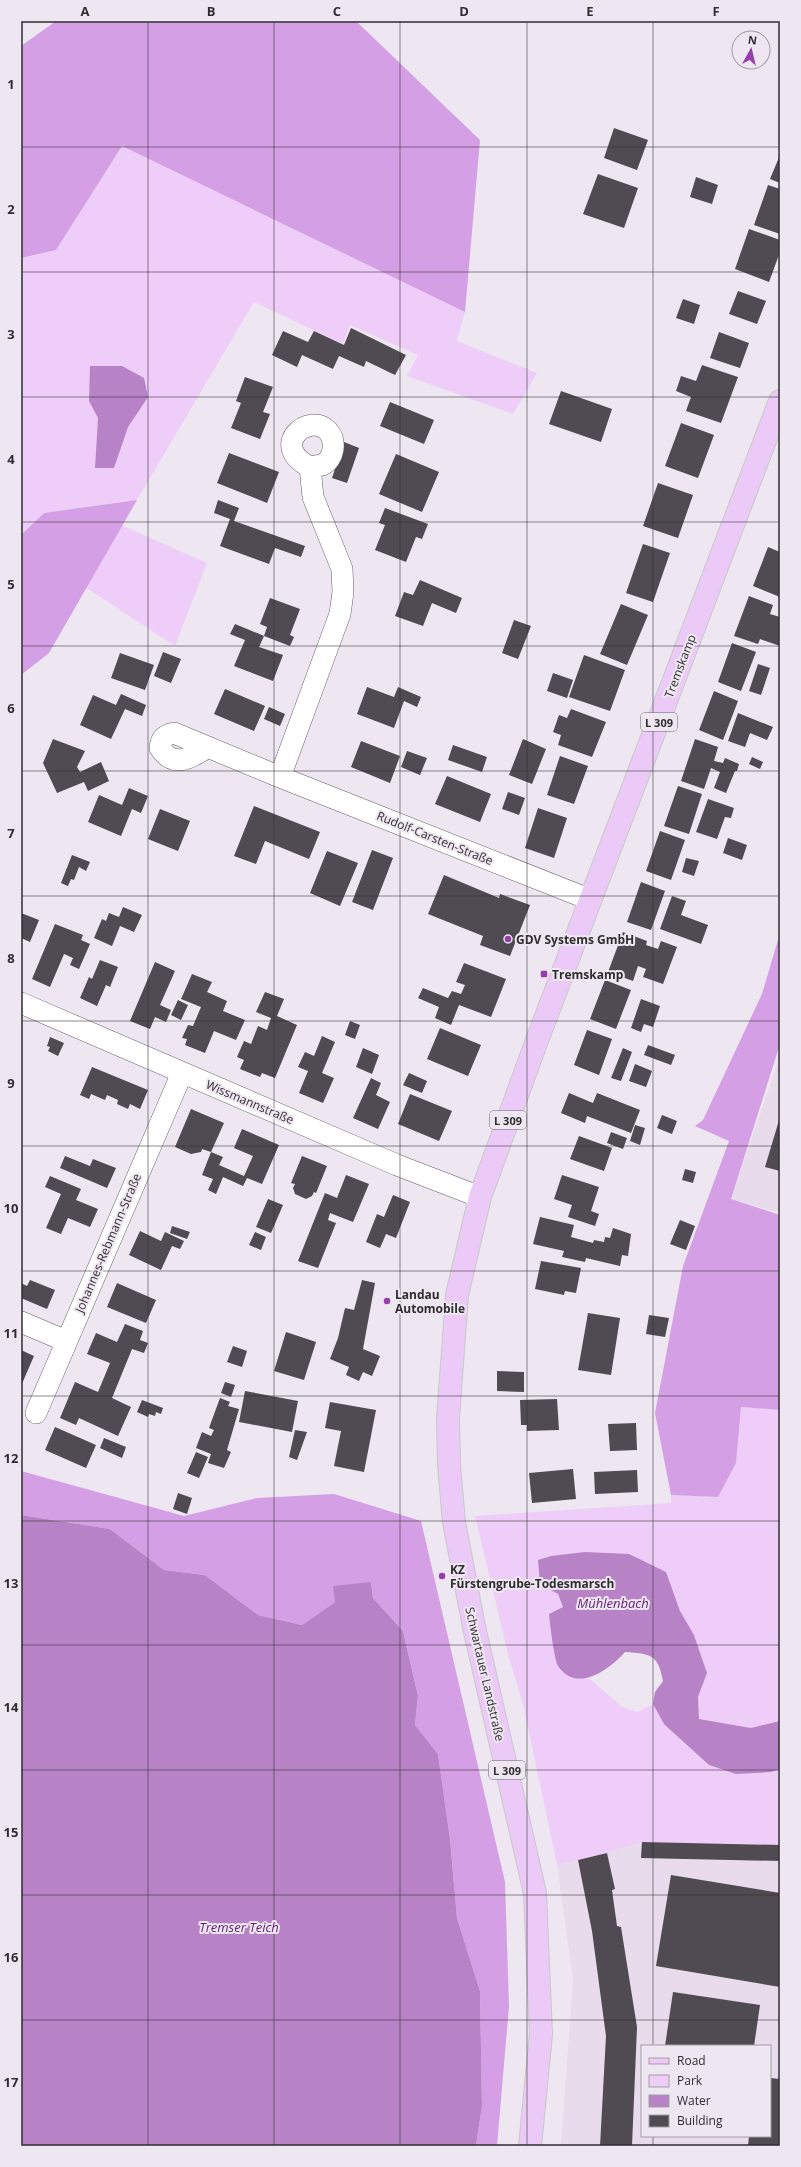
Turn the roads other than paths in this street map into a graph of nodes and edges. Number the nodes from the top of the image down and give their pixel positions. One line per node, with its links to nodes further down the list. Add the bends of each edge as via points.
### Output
1 (780, 401): 5 (main road, Tremskamp / L 309)
2 (310, 467): 4 (street, via 313,497 342,569 343,592 340,614)
3 (208, 747): 4 (street, Rudolf-Carsten-Straße)
4 (280, 777): 5 (street, Rudolf-Carsten-Straße)
5 (590, 900): 7 (main road, Tremskamp / L 309)
6 (21, 1003): 8 (street, Wissmannstraße)
7 (536, 1043): 9 (main road, Schwartauer Landstraße / L 309)
8 (182, 1073): 9 (street, Wissmannstraße, via 397,1165); 11 (street, Johannes-Rebmann-Straße)
9 (480, 1197): 13 (main road, Schwartauer Landstraße / L 309, via 458,1295 449,1396 449,1465 454,1522 474,1627 536,1893 541,2034)
10 (21, 1322): 11 (street)
11 (66, 1341): 12 (street, Johannes-Rebmann-Straße)
12 (36, 1413)
13 (530, 2146)

